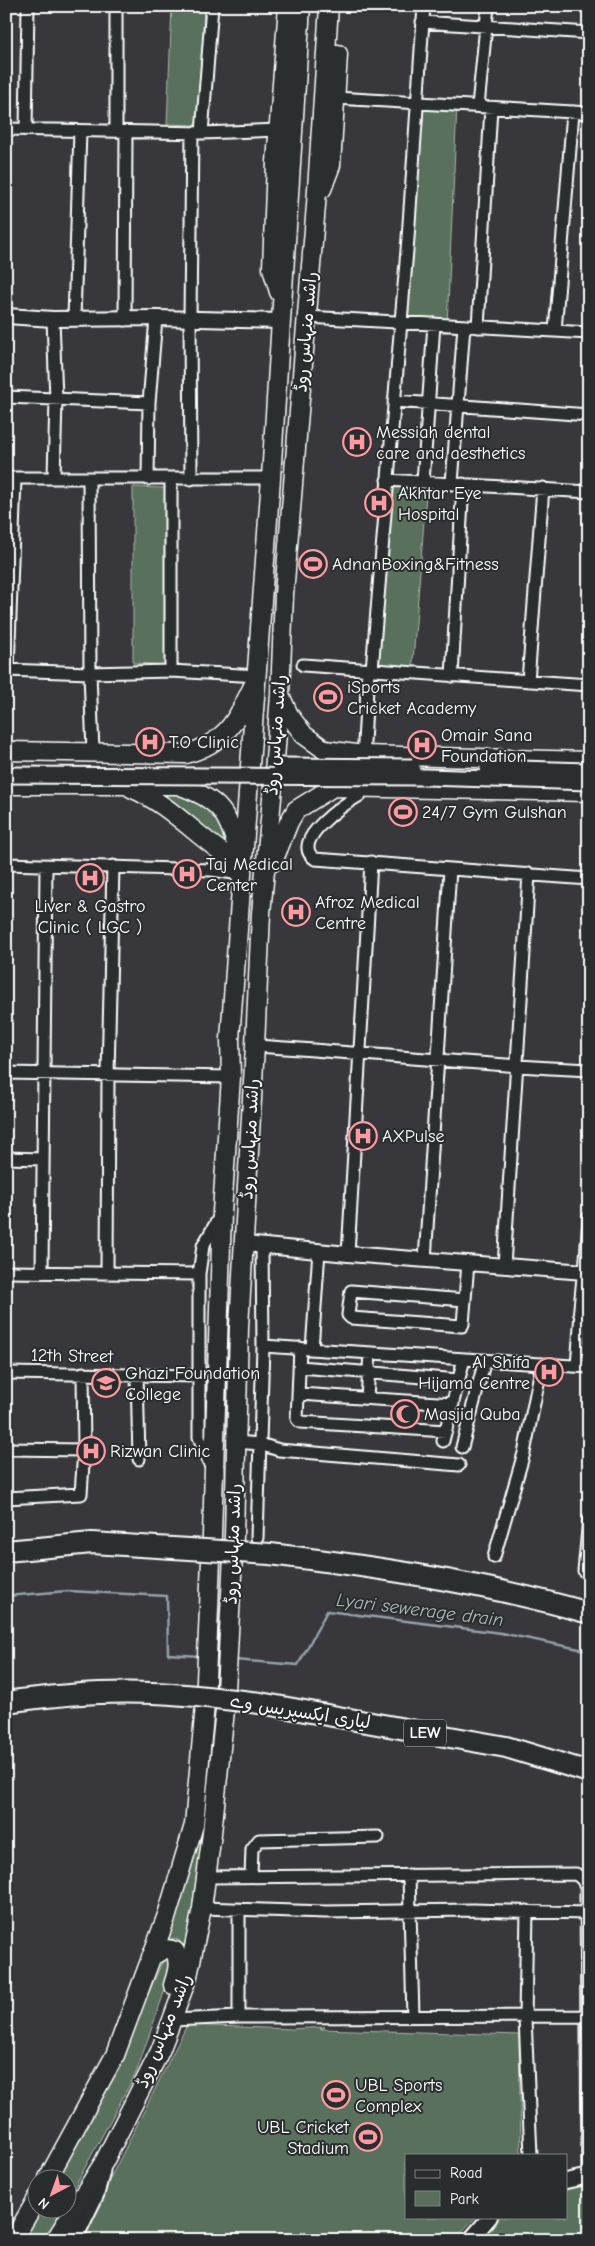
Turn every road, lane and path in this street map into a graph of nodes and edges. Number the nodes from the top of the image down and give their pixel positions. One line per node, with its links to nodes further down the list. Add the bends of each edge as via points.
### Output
1 (28, 6): 20 (street)
2 (116, 6): 23 (street)
3 (212, 6): 24 (street)
4 (288, 6): 21 (main road)
5 (301, 6): 25 (main road, راشد منہاس روڈ)
6 (329, 6): 13 (main road, راشد منہاس روڈ)
7 (340, 6): 13 (main road)
8 (424, 6): 10 (street)
9 (488, 6): 11 (street)
10 (422, 22): 11 (street); 14 (street)
11 (487, 27): 12 (street); 15 (street)
12 (589, 33)
13 (329, 100): 14 (street); 27 (main road, راشد منہاس روڈ)
14 (417, 103): 15 (street); 33 (street)
15 (478, 106): 16 (street)
16 (491, 108): 17 (street); 36 (street)
17 (573, 112): 18 (street); 37 (street)
18 (589, 113)
19 (6, 129): 20 (street)
20 (26, 129): 22 (street)
21 (278, 130): 24 (street); 25 (main road, via 272,268)
22 (80, 131): 23 (street); 30 (street)
23 (121, 132): 24 (street); 32 (street)
24 (197, 133): 31 (street)
25 (282, 314): 31 (street); 49 (main road, راشد منہاس روڈ)
26 (6, 316): 29 (street)
27 (307, 317): 33 (street); 67 (main road, راشد منہاس روڈ, via 284,594)
28 (156, 318): 31 (street); 32 (street); 42 (street)
29 (53, 319): 30 (street); 40 (street)
30 (74, 319): 32 (street)
31 (190, 319): 52 (street)
32 (124, 320)
33 (400, 322): 34 (street); 41 (street)
34 (434, 324): 35 (street); 43 (street)
35 (464, 326): 36 (street); 44 (street)
36 (478, 327): 37 (street)
37 (555, 331): 38 (street)
38 (589, 333)
39 (6, 397): 40 (street)
40 (56, 399): 42 (street); 46 (street)
41 (394, 401): 43 (street); 53 (street)
42 (149, 403): 50 (street)
43 (428, 404): 44 (street); 54 (street)
44 (458, 406): 45 (street); 55 (street)
45 (589, 415)
46 (54, 476): 47 (street); 48 (street)
47 (11, 478): 59 (street)
48 (90, 478): 50 (street); 62 (street)
49 (272, 478): 52 (street); 63 (main road, راشد منہاس روڈ)
50 (148, 479): 51 (street)
51 (171, 479): 52 (street); 61 (street)
52 (191, 479)
53 (387, 480): 54 (street); 60 (street)
54 (423, 482): 55 (street)
55 (458, 483): 56 (street); 64 (street)
56 (543, 488): 57 (street); 65 (street)
57 (589, 492)
58 (303, 665): 60 (street)
59 (7, 670): 62 (street)
60 (370, 670): 64 (street); 70 (street)
61 (171, 671): 62 (street); 63 (street)
62 (90, 673): 69 (street)
63 (258, 676): 69 (main road, via 232,727 211,745 186,754); 85 (main road, راشد منہاس روڈ)
64 (452, 676): 65 (street)
65 (528, 681): 66 (street)
66 (589, 685)
67 (280, 695): 70 (main road, via 304,735 325,750); 88 (main road, راشد منہاس روڈ)
68 (6, 751): 69 (main road)
69 (93, 752)
70 (363, 755): 71 (main road); 78 (street)
71 (589, 761)
72 (6, 764): 73 (main road, bridge)
73 (589, 770)
74 (6, 775): 75 (main road, bridge, via 415,777)
75 (589, 782)
76 (122, 784): 77 (main road); 85 (main road, via 152,796); 85 (main road, via 178,785 201,792 217,804 230,823)
77 (6, 786)
78 (362, 788): 79 (main road); 80 (street, via 360,795 335,810 318,828 308,842 308,850 314,859); 88 (main road, via 333,787 296,810 288,822)
79 (589, 792)
80 (371, 862): 84 (street); 91 (street)
81 (6, 864): 82 (street)
82 (46, 866): 83 (street); 96 (street)
83 (113, 866): 85 (street); 97 (street)
84 (450, 869): 86 (street); 92 (street)
85 (242, 870): 89 (main road, راشد منہاس روڈ)
86 (528, 874): 87 (street); 93 (street)
87 (589, 879)
88 (264, 885): 90 (main road, راشد منہاس روڈ)
89 (230, 1039): 90 (main road, via 234,1059 238,1063 245,1063); 98 (main road, راشد منہاس روڈ)
90 (255, 1046): 91 (street); 100 (main road, راشد منہاس روڈ)
91 (360, 1053): 92 (street); 107 (street)
92 (437, 1060): 93 (street); 108 (street)
93 (518, 1067): 94 (street); 110 (street)
94 (589, 1070)
95 (6, 1073): 96 (street)
96 (43, 1074): 97 (street); 102 (street)
97 (108, 1074): 98 (street); 114 (street)
98 (231, 1077): 99 (main road, راشد منہاس روڈ)
99 (229, 1108): 100 (main road, via 233,1098 241,1096 247,1100); 103 (main road, راشد منہاس روڈ)
100 (252, 1114): 105 (main road, راشد منہاس روڈ)
101 (6, 1158): 102 (street)
102 (43, 1159): 112 (street)
103 (222, 1212): 115 (street, via 203,1246); 143 (main road, راشد منہاس روڈ)
104 (589, 1217): 113 (street)
105 (253, 1245): 106 (street); 118 (street); 136 (main road, راشد منہاس روڈ, via 239,1327)
106 (319, 1251): 107 (street); 120 (street)
107 (348, 1254): 108 (street)
108 (424, 1260): 109 (street)
109 (468, 1263): 110 (street); 116 (street)
110 (504, 1266): 113 (street)
111 (6, 1272): 112 (street)
112 (42, 1272): 114 (street)
113 (585, 1272): 117 (street)
114 (107, 1274): 115 (street)
115 (199, 1274): 131 (street)
116 (465, 1300): 116 (street, via 354,1291 350,1294 348,1315 351,1318 460,1326 463,1324)
117 (585, 1313): 126 (street)
118 (267, 1346): 119 (street); 137 (street)
119 (300, 1348): 120 (street); 125 (street)
120 (312, 1349): 121 (street)
121 (370, 1353): 122 (street); 129 (street)
122 (464, 1359): 123 (street); 132 (street)
123 (485, 1360): 124 (street); 138 (street)
124 (542, 1364): 126 (street); 148 (street, via 524,1452)
125 (300, 1367): 129 (street); 133 (street)
126 (583, 1367)
127 (6, 1372): 128 (street, 12th Street)
128 (83, 1373): 130 (street, 12th Street); 140 (street)
129 (369, 1373): 132 (street); 134 (street)
130 (137, 1374): 131 (street, 12th Street); 141 (street)
131 (198, 1376): 143 (street, via 199,1437)
132 (459, 1380): 135 (street)
133 (299, 1394): 134 (street); 135 (street, via 297,1419 304,1423 444,1436)
134 (368, 1398): 135 (street)
135 (453, 1404)
136 (236, 1442): 137 (street); 156 (main road, راشد منہاس روڈ, bridge, via 225,1710)
137 (260, 1444): 142 (street, via 279,1450); 146 (street)
138 (462, 1447)
139 (6, 1449): 140 (street)
140 (84, 1450): 144 (street, via 81,1494)
141 (139, 1459)
142 (459, 1465)
143 (214, 1476): 163 (main road, راشد منہاس روڈ, bridge, via 205,1705 194,1825)
144 (6, 1498)
145 (589, 1519): 149 (street)
146 (257, 1538)
147 (6, 1551): 150 (highway, bridge, via 92,1543 278,1555 447,1579)
148 (494, 1557)
149 (584, 1571)
150 (589, 1614)
151 (6, 1702): 152 (highway, لیاری ایکسپریس وے / LEW, bridge, via 55,1695 153,1693 260,1702 506,1747)
152 (589, 1772)
153 (378, 1837): 154 (street, via 259,1840 252,1849)
154 (252, 1876): 155 (street); 156 (street)
155 (409, 1876): 158 (street, via 576,1874 586,1886); 160 (street)
156 (206, 1877): 157 (main road, راشد منہاس روڈ)
157 (202, 1908): 159 (street); 169 (main road, راشد منہاس روڈ, via 188,1976)
158 (587, 1908): 161 (street); 162 (street)
159 (239, 1909): 160 (street); 167 (street)
160 (412, 1911): 161 (street); 165 (street)
161 (528, 1911): 168 (street)
162 (587, 1940): 164 (street)
163 (151, 1958): 171 (main road, via 170,1948 175,1951 178,1971 154,2040); 175 (main road, راشد منہاس روڈ, via 114,2055)
164 (588, 1976): 166 (street)
165 (413, 2016): 167 (street); 168 (street)
166 (588, 2016): 168 (street); 170 (street)
167 (239, 2017): 169 (street)
168 (525, 2018): 173 (street)
169 (172, 2020): 171 (main road, راشد منہاس روڈ)
170 (588, 2043): 172 (street)
171 (150, 2070): 174 (main road, راشد منہاس روڈ)
172 (588, 2106): 176 (street)
173 (531, 2154)
174 (104, 2162): 181 (main road, راشد منہاس روڈ); 182 (main road, via 96,2194)
175 (53, 2168)
176 (588, 2176): 177 (street)
177 (568, 2181)
178 (28, 2214): 180 (main road)
179 (489, 2218): 183 (street)
180 (13, 2240)
181 (55, 2240)
182 (76, 2240)
183 (470, 2240)

